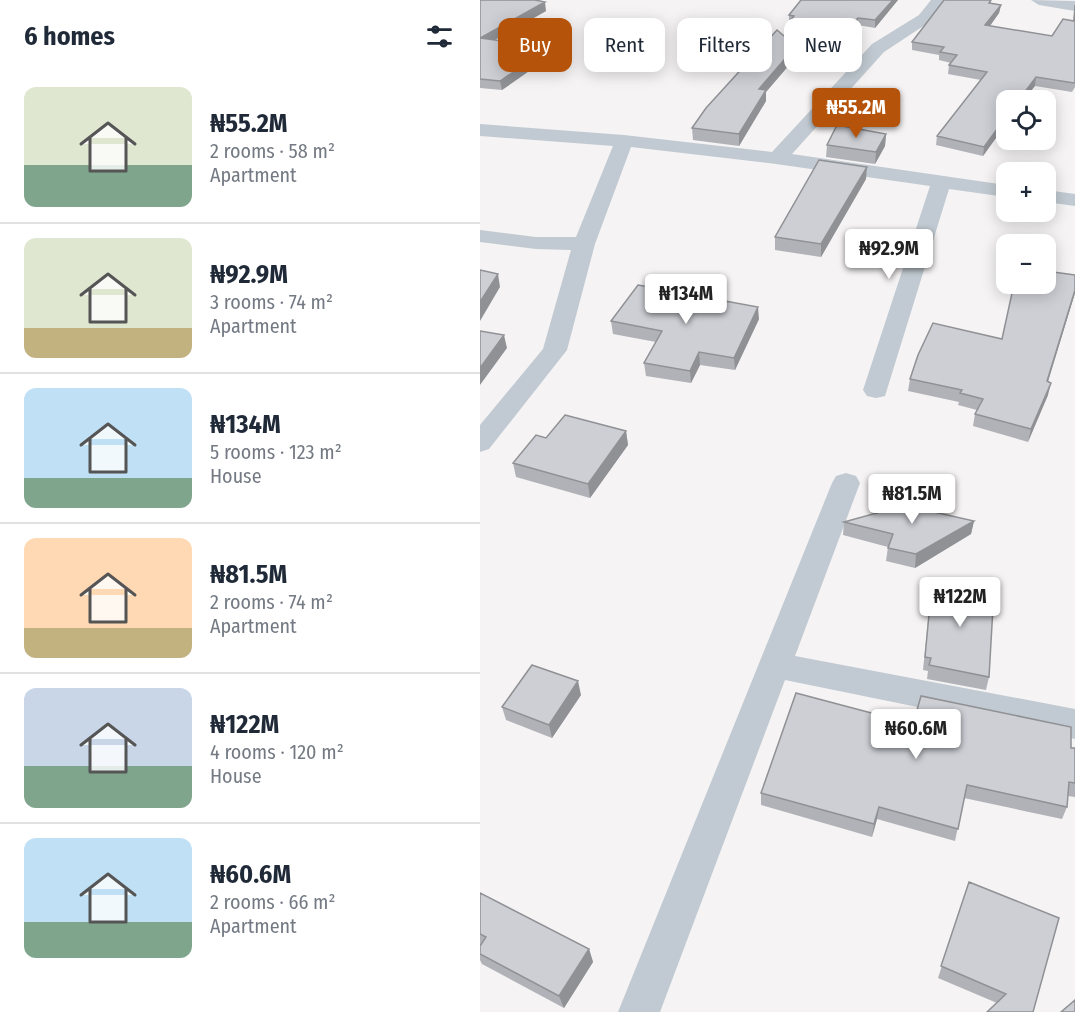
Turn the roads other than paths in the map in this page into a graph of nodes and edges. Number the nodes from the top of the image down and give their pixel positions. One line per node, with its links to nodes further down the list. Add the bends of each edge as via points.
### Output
1 (939, 0): 6 (street, via 925,18 878,48)
2 (1044, 0): 3 (street)
3 (1075, 6)
4 (480, 130): 5 (street)
5 (624, 141): 6 (street); 12 (street)
6 (776, 158): 7 (street)
7 (941, 183): 8 (street); 13 (street)
8 (996, 190)
9 (1056, 197): 10 (street)
10 (1075, 200)
11 (480, 236): 12 (street)
12 (584, 244): 14 (street, via 555,350)
13 (876, 390)
14 (480, 443)
15 (846, 483): 16 (street)
16 (775, 665): 17 (street); 18 (street)
17 (1075, 724)
18 (639, 1012)

